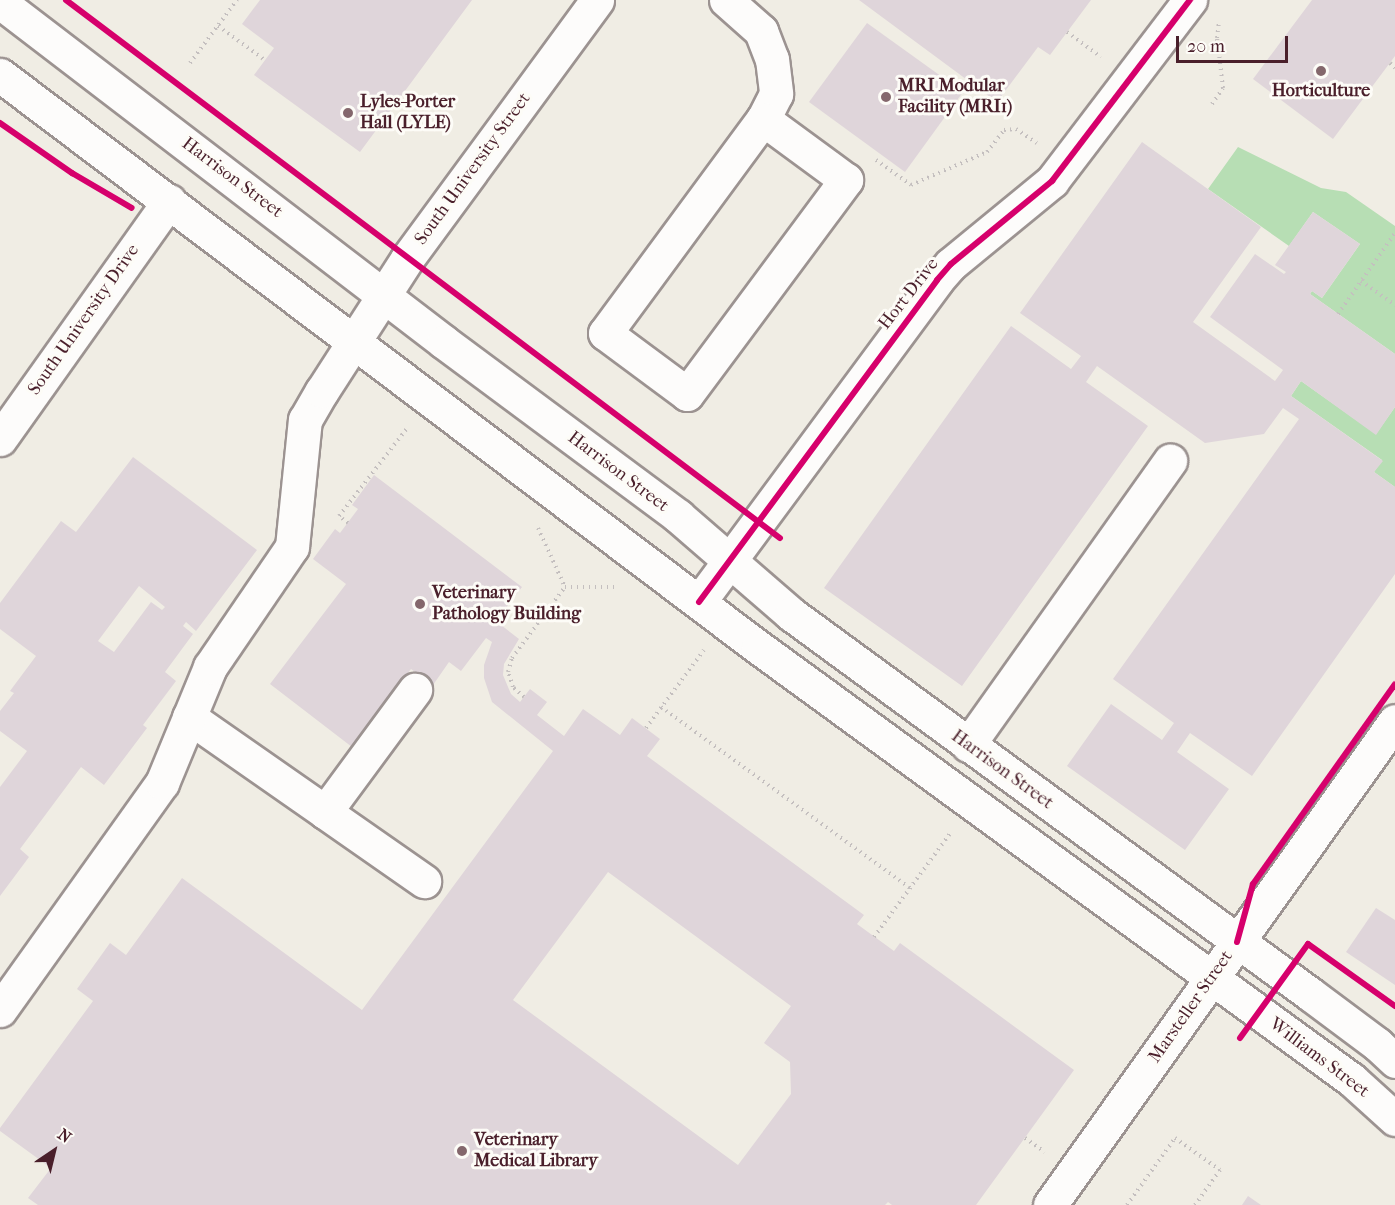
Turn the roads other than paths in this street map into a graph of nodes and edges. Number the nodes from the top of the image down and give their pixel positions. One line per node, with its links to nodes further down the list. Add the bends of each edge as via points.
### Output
1 (597, 0): 8 (main road, South University Street)
2 (726, 0): 6 (main road, via 761,31 772,59 776,94)
3 (1190, 0): 12 (main road, Hort Drive, via 1052,181 937,280)
4 (0, 2): 8 (main road, Harrison Street)
5 (0, 75): 7 (main road)
6 (764, 119): 6 (main road, via 846,180 687,394 605,333)
7 (169, 201): 9 (main road); 10 (main road, South University Drive)
8 (383, 296): 9 (main road, South University Street); 12 (main road, Harrison Street, via 678,516)
9 (355, 342): 13 (main road); 15 (main road, South University Street, via 304,420 292,547 210,667)
10 (0, 440)
11 (1170, 461): 17 (main road)
12 (729, 560): 13 (main road, Hort Drive); 17 (main road, Harrison Street, via 791,614)
13 (699, 602): 21 (main road)
14 (415, 690): 18 (main road)
15 (189, 717): 18 (main road); 22 (main road, South University Street, via 162,783)
16 (1395, 721): 20 (main road, Marsteller Street)
17 (968, 745): 20 (main road, Harrison Street)
18 (325, 812): 19 (main road)
19 (424, 882)
20 (1237, 942): 21 (main road, Marsteller Street); 23 (main road)
21 (1211, 977): 24 (main road, Williams Street, via 1352,1080); 25 (main road, Marsteller Street)
22 (0, 1010)
23 (1395, 1061)
24 (1395, 1119)
25 (1050, 1205)

